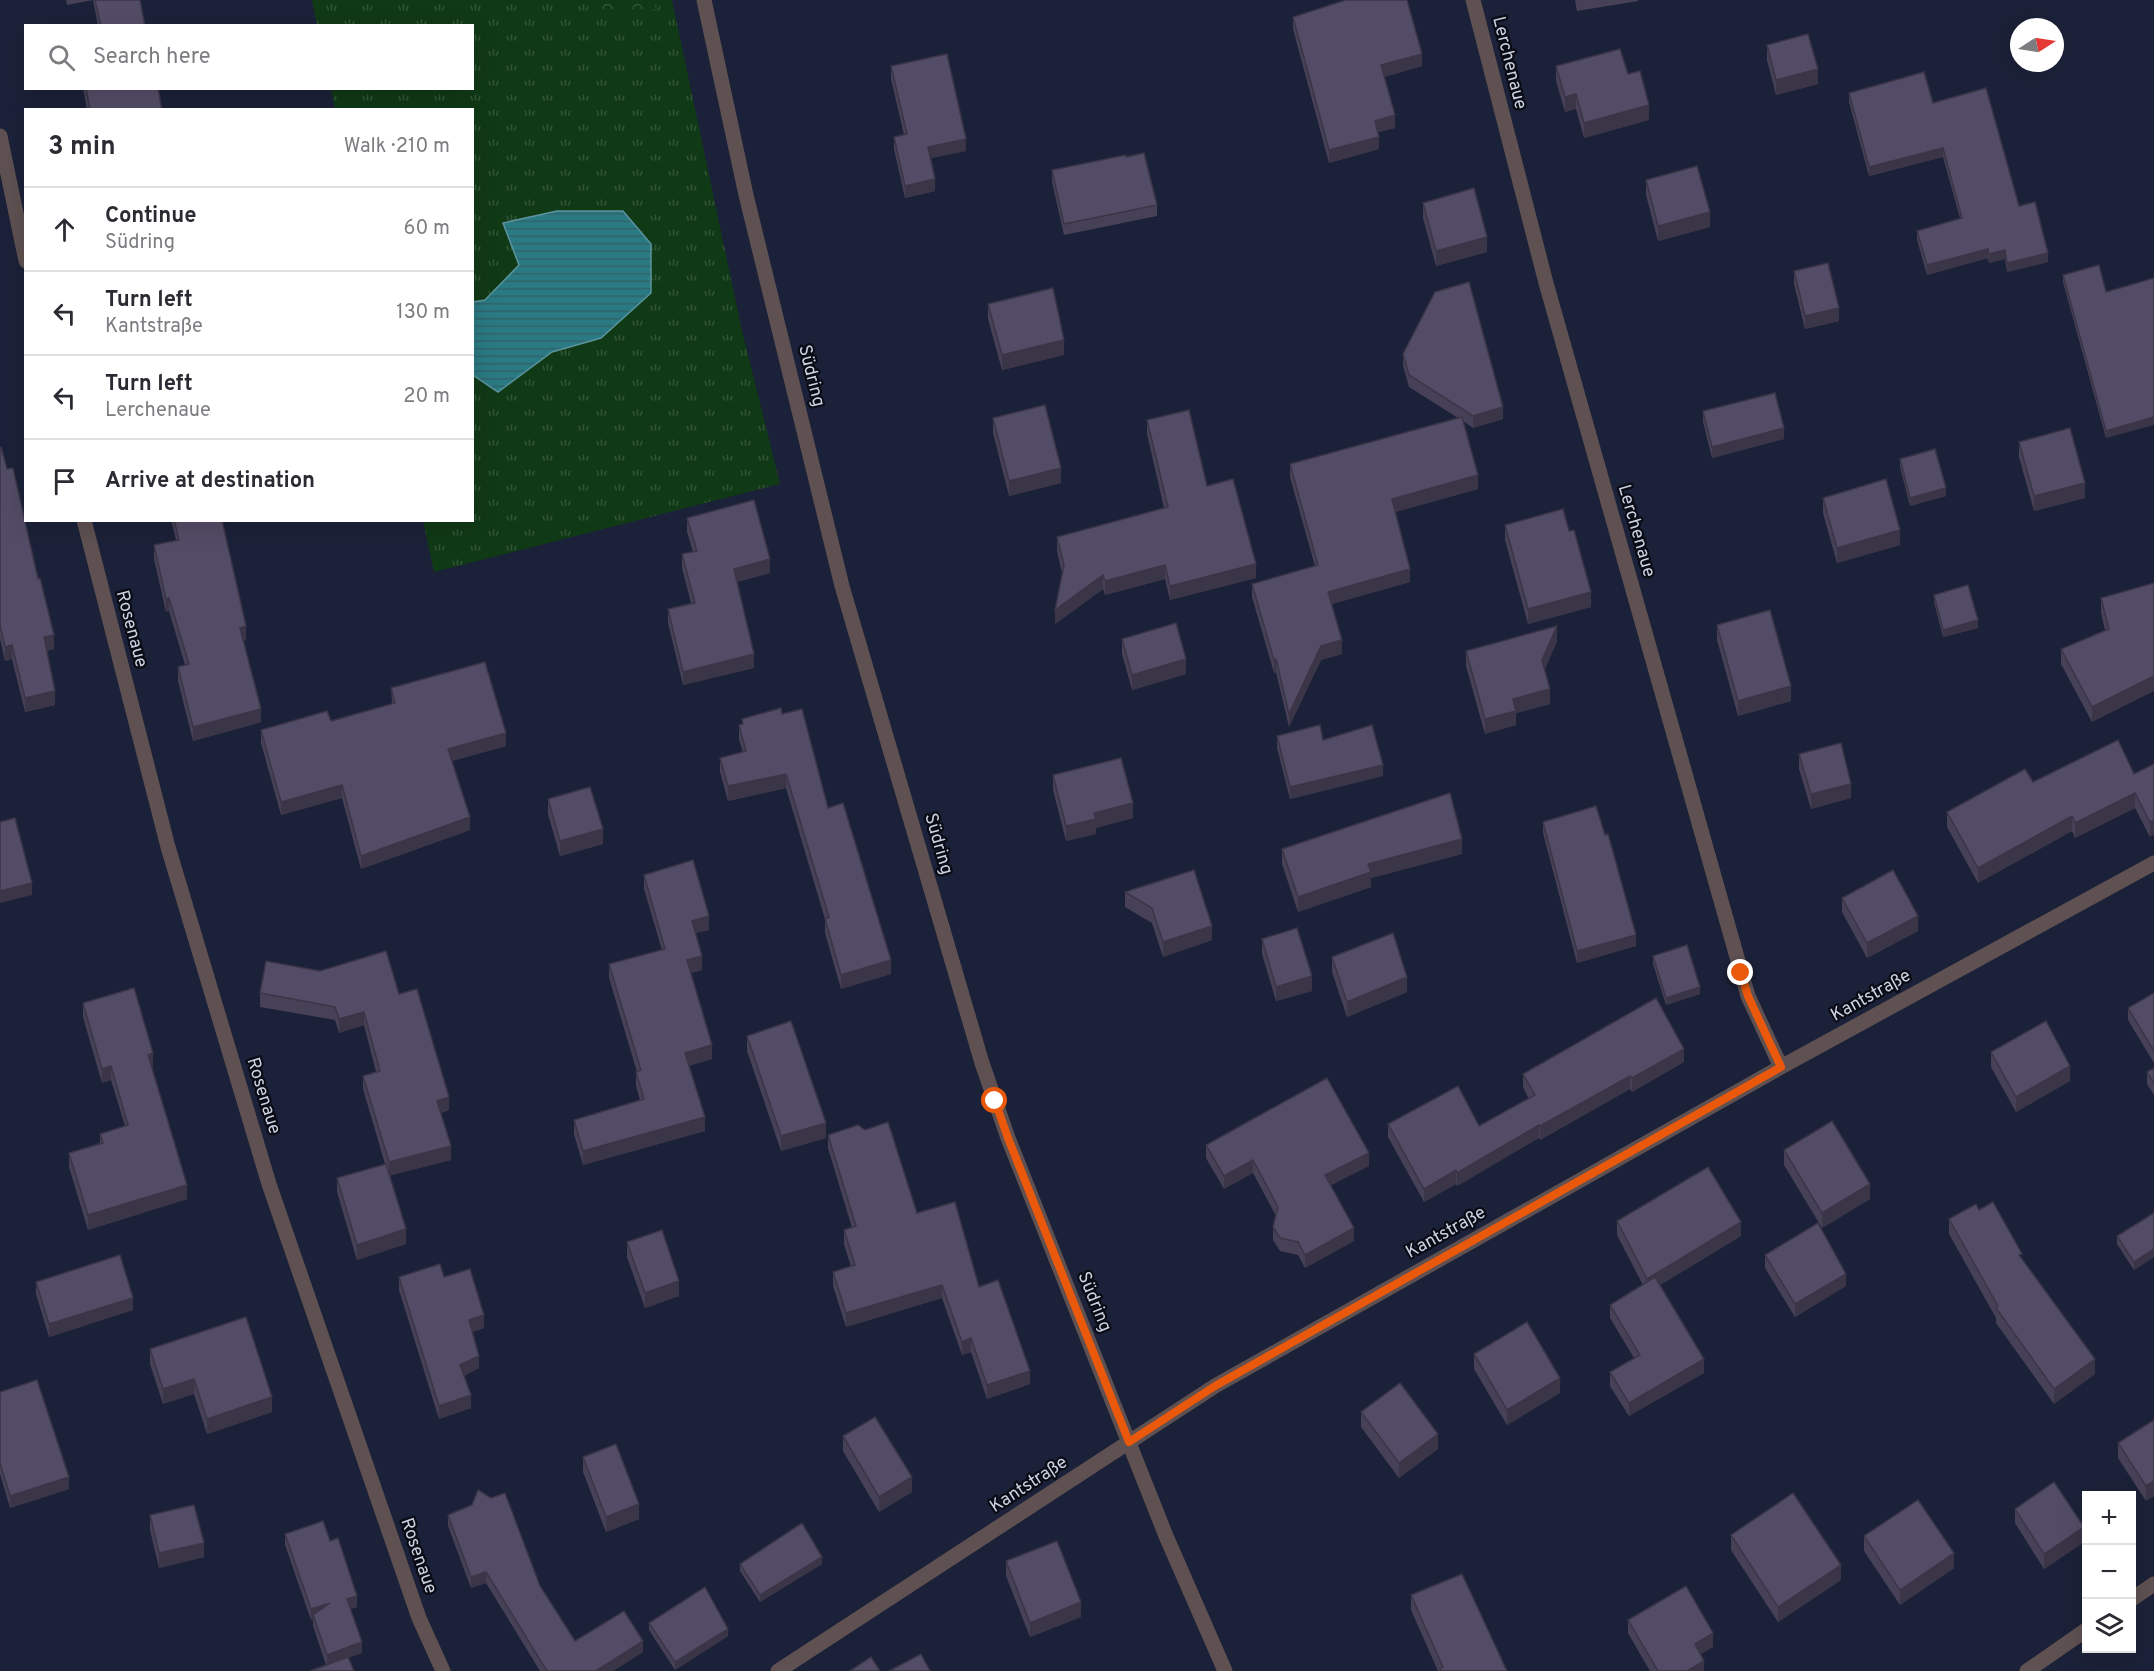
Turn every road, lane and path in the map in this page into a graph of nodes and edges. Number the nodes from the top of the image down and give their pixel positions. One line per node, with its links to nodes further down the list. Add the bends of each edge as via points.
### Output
1 (704, 0): 8 (street, Südring, via 746,195 842,586 982,1063)
2 (1473, 0): 7 (street, Lerchenaue, via 1546,283 1748,996)
3 (0, 136): 4 (street)
4 (24, 251)
5 (85, 522): 12 (street, Rosenaue, via 168,847 269,1184 419,1618)
6 (2154, 863): 7 (street, Kantstraße)
7 (1781, 1067): 8 (street, Kantstraße, via 1215,1386)
8 (1129, 1442): 13 (street, Kantstraße); 14 (street, Südring)
9 (2154, 1584): 10 (street)
10 (2136, 1596)
11 (2082, 1633): 15 (street)
12 (443, 1671)
13 (778, 1671)
14 (1225, 1671)
15 (2026, 1671)

